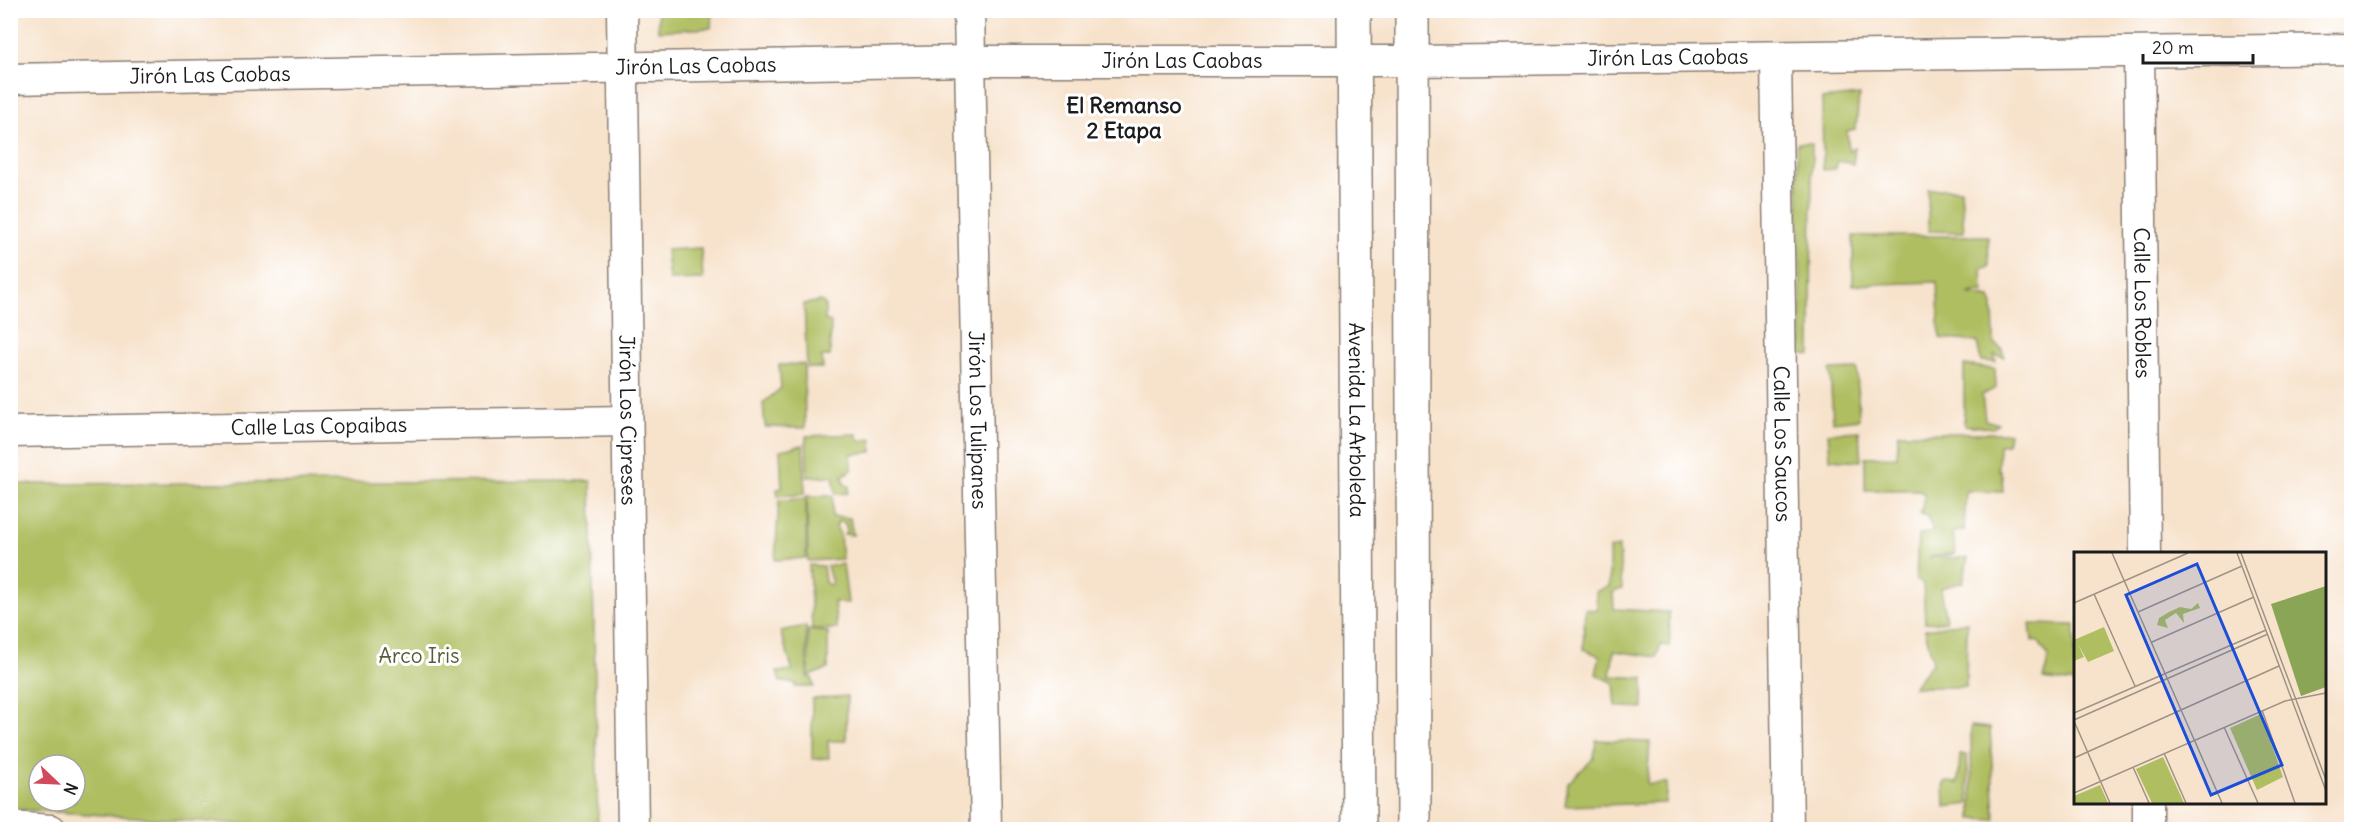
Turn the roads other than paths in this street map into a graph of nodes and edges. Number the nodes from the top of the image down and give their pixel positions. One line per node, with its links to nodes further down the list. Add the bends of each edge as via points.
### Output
1 (622, 10): 11 (street, Jirón Los Cipreses)
2 (969, 10): 9 (street, Jirón Los Tulipanes)
3 (1354, 10): 8 (street, Avenida La Arboleda)
4 (1412, 10): 10 (street)
5 (2352, 49): 6 (street, Jirón Las Caobas)
6 (2139, 53): 7 (street, Jirón Las Caobas); 15 (street, Calle Los Robles)
7 (1776, 57): 10 (street, Jirón Las Caobas); 23 (street, Calle Los Saucos)
8 (1355, 60): 9 (street, Jirón Las Caobas); 10 (street, Jirón Las Caobas); 21 (street, Avenida La Arboleda)
9 (970, 61): 11 (street, Jirón Las Caobas); 20 (street, Jirón Los Tulipanes)
10 (1413, 61): 22 (street)
11 (623, 69): 12 (street, Jirón Las Caobas); 13 (street, Jirón Los Cipreses)
12 (10, 79)
13 (627, 421): 14 (street, Calle Las Copaibas); 19 (street, Jirón Los Cipreses)
14 (10, 432)
15 (2145, 552)
16 (2148, 804): 24 (street)
17 (10, 827): 18 (street)
18 (51, 830)
19 (633, 830)
20 (986, 830)
21 (1359, 830)
22 (1414, 830)
23 (1788, 830)
24 (2148, 830)

